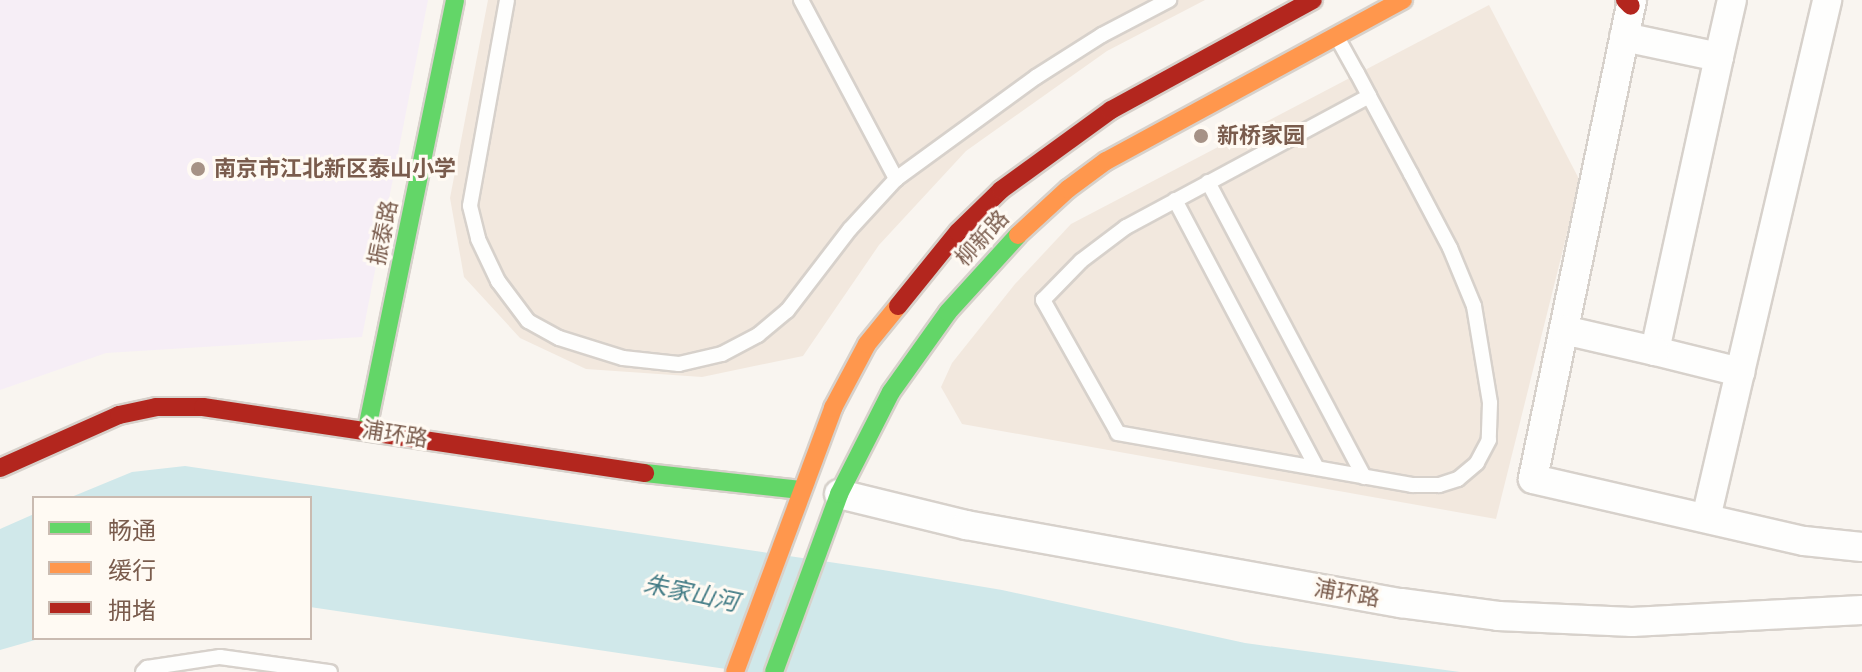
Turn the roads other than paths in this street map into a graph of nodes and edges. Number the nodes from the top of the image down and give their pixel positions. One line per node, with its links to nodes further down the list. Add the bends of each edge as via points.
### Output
1 (455, 0): 20 (main road, 振泰路)
2 (507, 0): 14 (lane, via 470,206 478,239 498,281 528,321 559,338 623,358 679,364 722,354 758,335 787,311)
3 (801, 0): 14 (lane)
4 (1169, 0): 14 (lane, via 1036,77)
5 (1313, 0): 24 (main road, 柳新路, via 1111,110 1001,190 958,232 867,344 833,408)
6 (1403, 0): 10 (main road, 柳新路)
7 (1732, 0): 12 (street)
8 (1827, 0): 19 (street)
9 (1629, 2): 11 (street)
10 (1336, 35): 13 (lane); 25 (main road, 柳新路, via 1106,161 1027,224 948,312 891,392)
11 (1624, 37): 12 (street); 17 (street)
12 (1719, 57): 18 (street)
13 (1369, 96): 15 (lane); 23 (lane, via 1450,248 1474,306 1490,403 1489,440 1477,463 1458,479 1412,485)
14 (896, 179)
15 (1208, 182): 16 (lane); 23 (lane)
16 (1175, 200): 22 (lane); 22 (lane, via 1126,227 1081,261 1043,300 1118,433)
17 (1564, 330): 18 (street); 26 (street, via 1533,479)
18 (1655, 351): 19 (street)
19 (1740, 372): 26 (street)
20 (367, 429): 21 (main road, 浦环路, via 203,407 156,407 85,427); 24 (main road, 浦环路, via 598,467)
21 (0, 468)
22 (1317, 468): 23 (lane)
23 (1364, 477)
24 (801, 490): 31 (main road, 柳新路)
25 (839, 494): 28 (street, 浦环路, via 966,525 1498,616 1632,622); 32 (main road, 柳新路)
26 (1706, 518): 27 (street, via 1804,541)
27 (1862, 547)
28 (1862, 610)
29 (143, 672): 30 (lane, via 220,657)
30 (330, 672)
31 (735, 672)
32 (774, 672)

